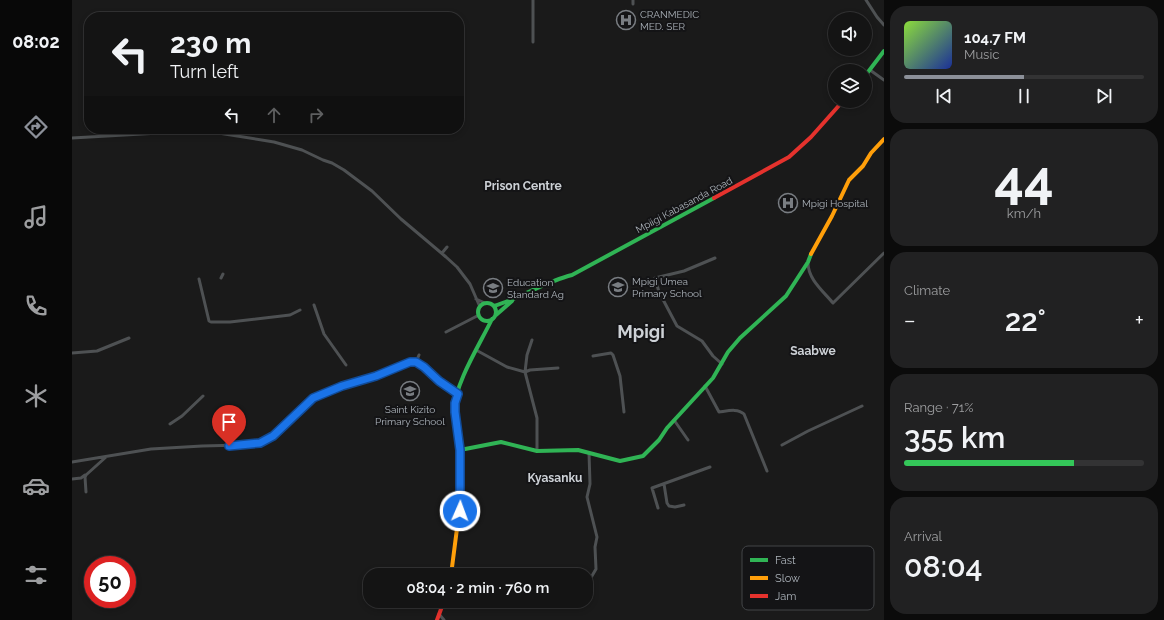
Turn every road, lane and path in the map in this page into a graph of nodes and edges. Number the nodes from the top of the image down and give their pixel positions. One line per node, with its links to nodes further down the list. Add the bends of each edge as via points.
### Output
1 (533, 0): 6 (street)
2 (633, 0): 4 (street)
3 (866, 0): 5 (street)
4 (633, 4)
5 (884, 25)
6 (533, 42)
7 (884, 52): 8 (main road)
8 (872, 67)
9 (872, 71): 10 (street)
10 (884, 80)
11 (837, 108): 25 (main road, Mpiigi Kabasanda Road, via 800,149 789,157 572,275 560,277)
12 (142, 134): 14 (street)
13 (224, 134): 17 (street, via 268,141 302,150 332,162 372,191)
14 (72, 138)
15 (884, 139): 20 (main road, via 850,180)
16 (447, 247): 17 (street)
17 (442, 253): 24 (street, via 470,284)
18 (884, 253): 20 (street, via 833,303 812,278)
19 (715, 258): 43 (street, via 684,271 655,278 659,292 677,326 702,341)
20 (808, 262): 43 (main road, via 786,296 740,338)
21 (223, 274): 22 (street)
22 (220, 278)
23 (199, 279): 30 (street, via 211,322 284,316)
24 (476, 299): 26 (street); 29 (street)
25 (515, 299): 28 (main road, Mpiigi Kabasanda Road); 32 (main road, Mpiigi Kabasanda Road)
26 (485, 303): 28 (main road); 29 (main road)
27 (314, 305): 44 (street, via 324,334)
28 (494, 306): 32 (main road, via 496,310)
29 (480, 307): 31 (main road)
30 (300, 310)
31 (480, 315): 33 (main road); 34 (street)
32 (493, 318): 33 (main road); 35 (main road, Mpiigi Kabasanda Road)
33 (484, 319): 35 (main road)
34 (446, 332)
35 (485, 332): 38 (main road, Mpiigi Kabasanda Road)
36 (129, 338): 39 (street, via 97,351)
37 (532, 340): 46 (street)
38 (476, 350): 46 (street, via 507,367); 48 (main road, Mpiigi Kabasanda Road)
39 (72, 353)
40 (419, 355): 42 (street)
41 (593, 356): 51 (street, via 611,353 613,355 620,376)
42 (416, 362): 48 (street); 59 (street, via 404,364 313,398 273,436 260,443 151,449)
43 (722, 364): 47 (main road)
44 (346, 365)
45 (558, 368): 46 (street)
46 (525, 372): 57 (street, via 537,418)
47 (705, 386): 52 (main road); 62 (street, via 719,412 736,410 744,414)
48 (458, 394): 56 (main road, Mpiigi Kabasanda Road, via 455,418)
49 (203, 396): 53 (street)
50 (862, 406): 55 (street, via 808,430)
51 (624, 412)
52 (674, 420): 54 (street); 58 (main road, via 643,456 620,461)
53 (170, 424)
54 (688, 440)
55 (782, 445)
56 (460, 450): 57 (main road, via 501,442); 69 (main road, Mpiigi Kabasanda Road, via 460,502)
57 (538, 451): 58 (main road, via 574,449)
58 (588, 453): 70 (street, via 590,484 587,497 597,537 596,569)
59 (106, 456): 60 (street); 63 (street)
60 (72, 462)
61 (710, 467): 65 (street)
62 (767, 471)
63 (86, 475): 64 (street); 66 (street)
64 (72, 479)
65 (664, 484): 67 (street, via 669,506); 68 (street, via 652,488)
66 (86, 492)
67 (684, 505)
68 (658, 508)
69 (452, 568)
70 (593, 574)
71 (441, 608): 72 (main road)
72 (439, 614): 73 (main road); 74 (street)
73 (437, 620)
74 (444, 620)

